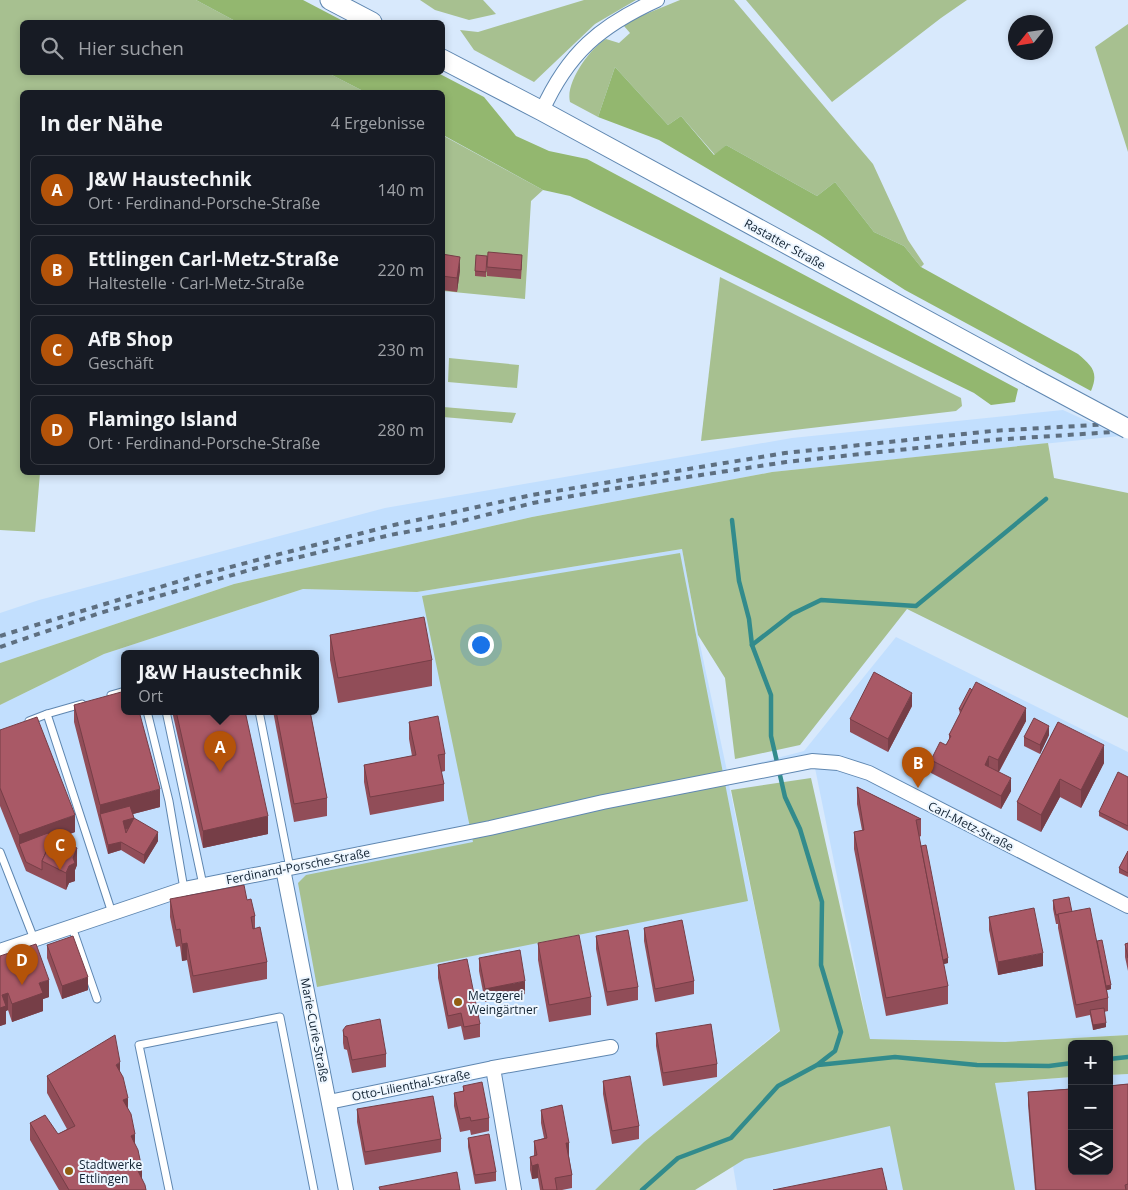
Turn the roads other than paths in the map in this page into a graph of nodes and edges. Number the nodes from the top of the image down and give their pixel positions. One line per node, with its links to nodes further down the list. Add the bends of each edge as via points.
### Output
1 (330, 0): 3 (main road)
2 (657, 0): 5 (street, via 627,14 582,48 560,77)
3 (368, 20)
4 (445, 61): 5 (main road, Rastatter Straße)
5 (542, 111): 6 (main road, Rastatter Straße, bridge)
6 (1128, 429)
7 (121, 692): 8 (lane)
8 (107, 696)
9 (90, 702): 10 (lane)
10 (47, 714): 14 (lane); 21 (lane)
11 (148, 715): 19 (lane, via 169,801)
12 (167, 715): 18 (lane)
13 (260, 715): 17 (lane)
14 (24, 723)
15 (603, 802): 17 (street, Ferdinand-Porsche-Straße); 20 (street, Carl-Metz-Straße, via 812,761 851,766)
16 (0, 852): 23 (lane)
17 (287, 869): 18 (street, Ferdinand-Porsche-Straße); 28 (street, Marie-Curie-Straße)
18 (203, 885): 19 (street, Ferdinand-Porsche-Straße)
19 (184, 889): 21 (street, Ferdinand-Porsche-Straße)
20 (1128, 906)
21 (112, 913): 22 (street, Ferdinand-Porsche-Straße)
22 (72, 927): 23 (street, Ferdinand-Porsche-Straße); 25 (lane)
23 (34, 939): 24 (street, Ferdinand-Porsche-Straße)
24 (0, 951)
25 (97, 999)
26 (611, 1047): 27 (street, Otto-Lilienthal-Straße)
27 (493, 1068): 28 (street, Otto-Lilienthal-Straße); 32 (street)
28 (329, 1102): 31 (street, Marie-Curie-Straße)
29 (169, 1190): 30 (lane, via 139,1044 280,1017)
30 (314, 1190)
31 (346, 1190)
32 (514, 1190)

